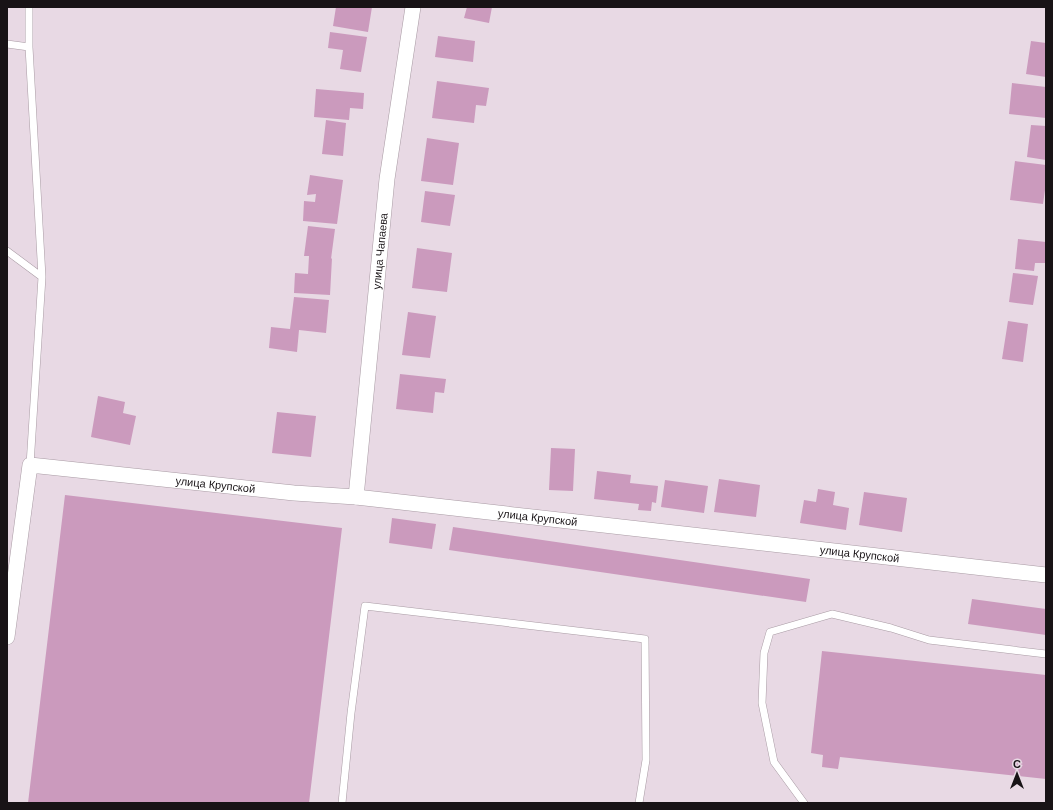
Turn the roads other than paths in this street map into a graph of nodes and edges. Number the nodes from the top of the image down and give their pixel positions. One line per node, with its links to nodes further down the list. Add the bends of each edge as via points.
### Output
1 (29, 7): 4 (lane)
2 (413, 7): 8 (street, улица Чапаева, via 387,180)
3 (7, 44): 4 (lane)
4 (29, 47): 6 (lane)
5 (7, 251): 6 (lane)
6 (42, 277): 7 (lane)
7 (30, 465): 8 (street, улица Крупской, via 294,494); 10 (street)
8 (356, 497): 9 (street, улица Крупской)
9 (1046, 575)
10 (7, 637)
11 (1046, 654): 14 (lane, via 928,640 832,614 770,632 764,652 762,703 774,762)
12 (342, 803): 13 (lane, via 365,606 645,639 646,760)
13 (639, 803)
14 (804, 803)

